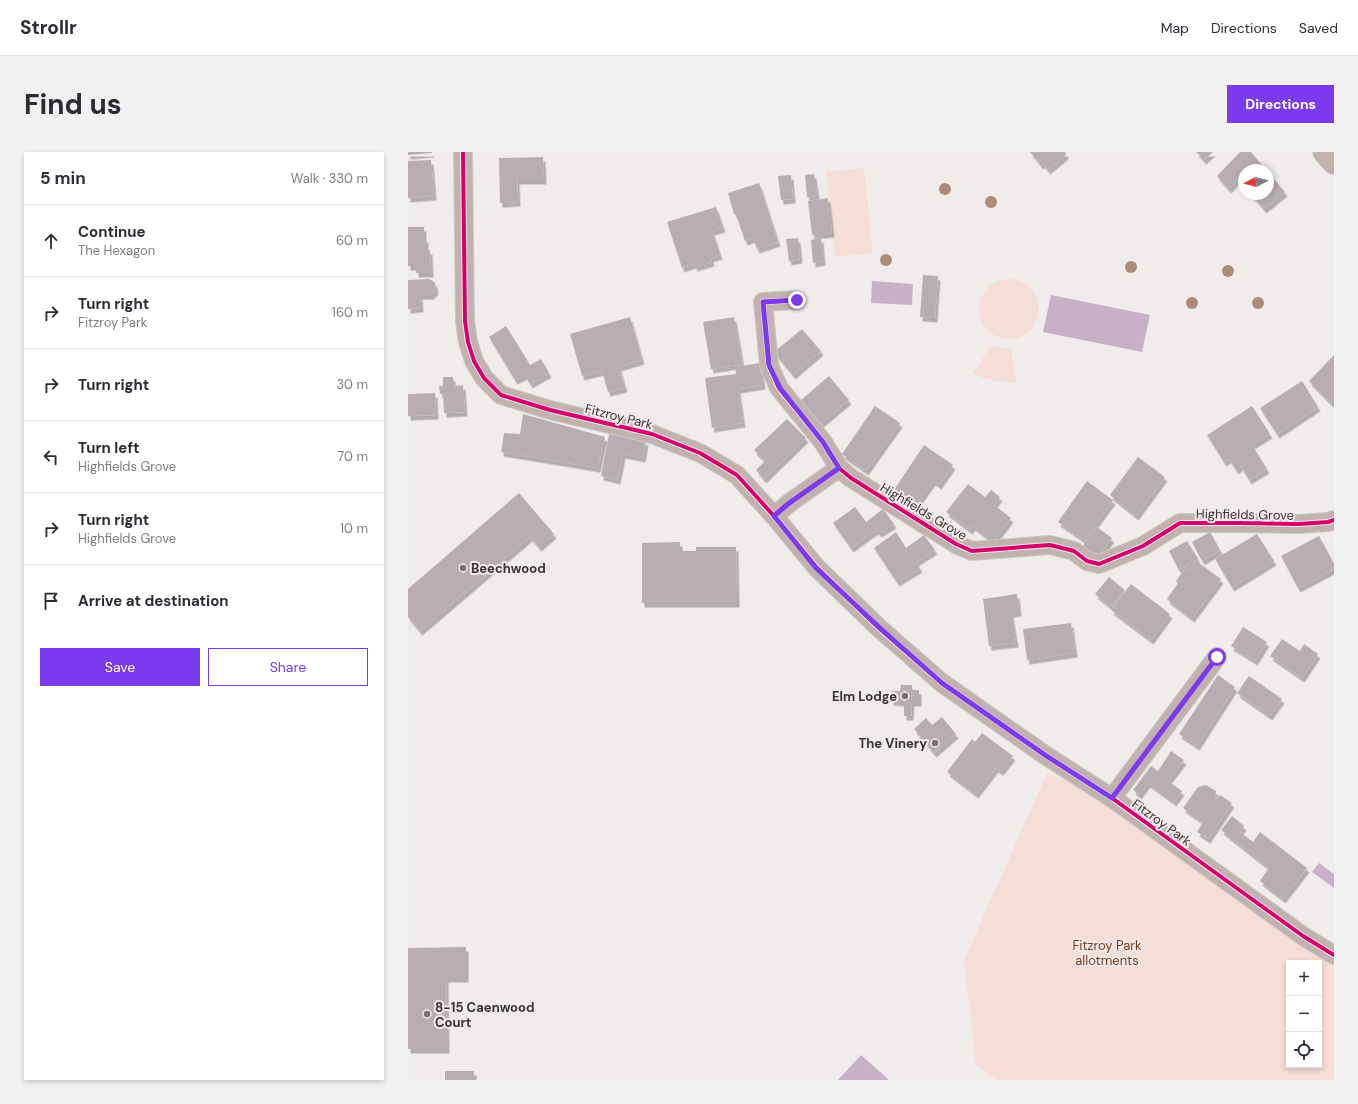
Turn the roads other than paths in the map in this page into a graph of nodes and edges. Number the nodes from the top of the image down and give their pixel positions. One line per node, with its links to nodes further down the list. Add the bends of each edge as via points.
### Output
1 (463, 152): 6 (street, Fitzroy Park, via 465,321 474,361 484,378 501,394 550,410 652,434 700,453 737,474)
2 (1324, 152): 3 (street)
3 (1334, 163)
4 (797, 300): 5 (street, Highfields Grove, via 763,302 769,365 780,388 823,442)
5 (839, 468): 6 (street); 7 (street, Highfields Grove, via 949,540 972,550 1050,545 1074,551 1087,561 1099,564 1142,546 1180,524 1299,524)
6 (774, 516): 9 (street, Fitzroy Park, via 816,568 942,683)
7 (1334, 520)
8 (1217, 657): 9 (street)
9 (1112, 798): 10 (street, Fitzroy Park, via 1303,936)
10 (1334, 955)

